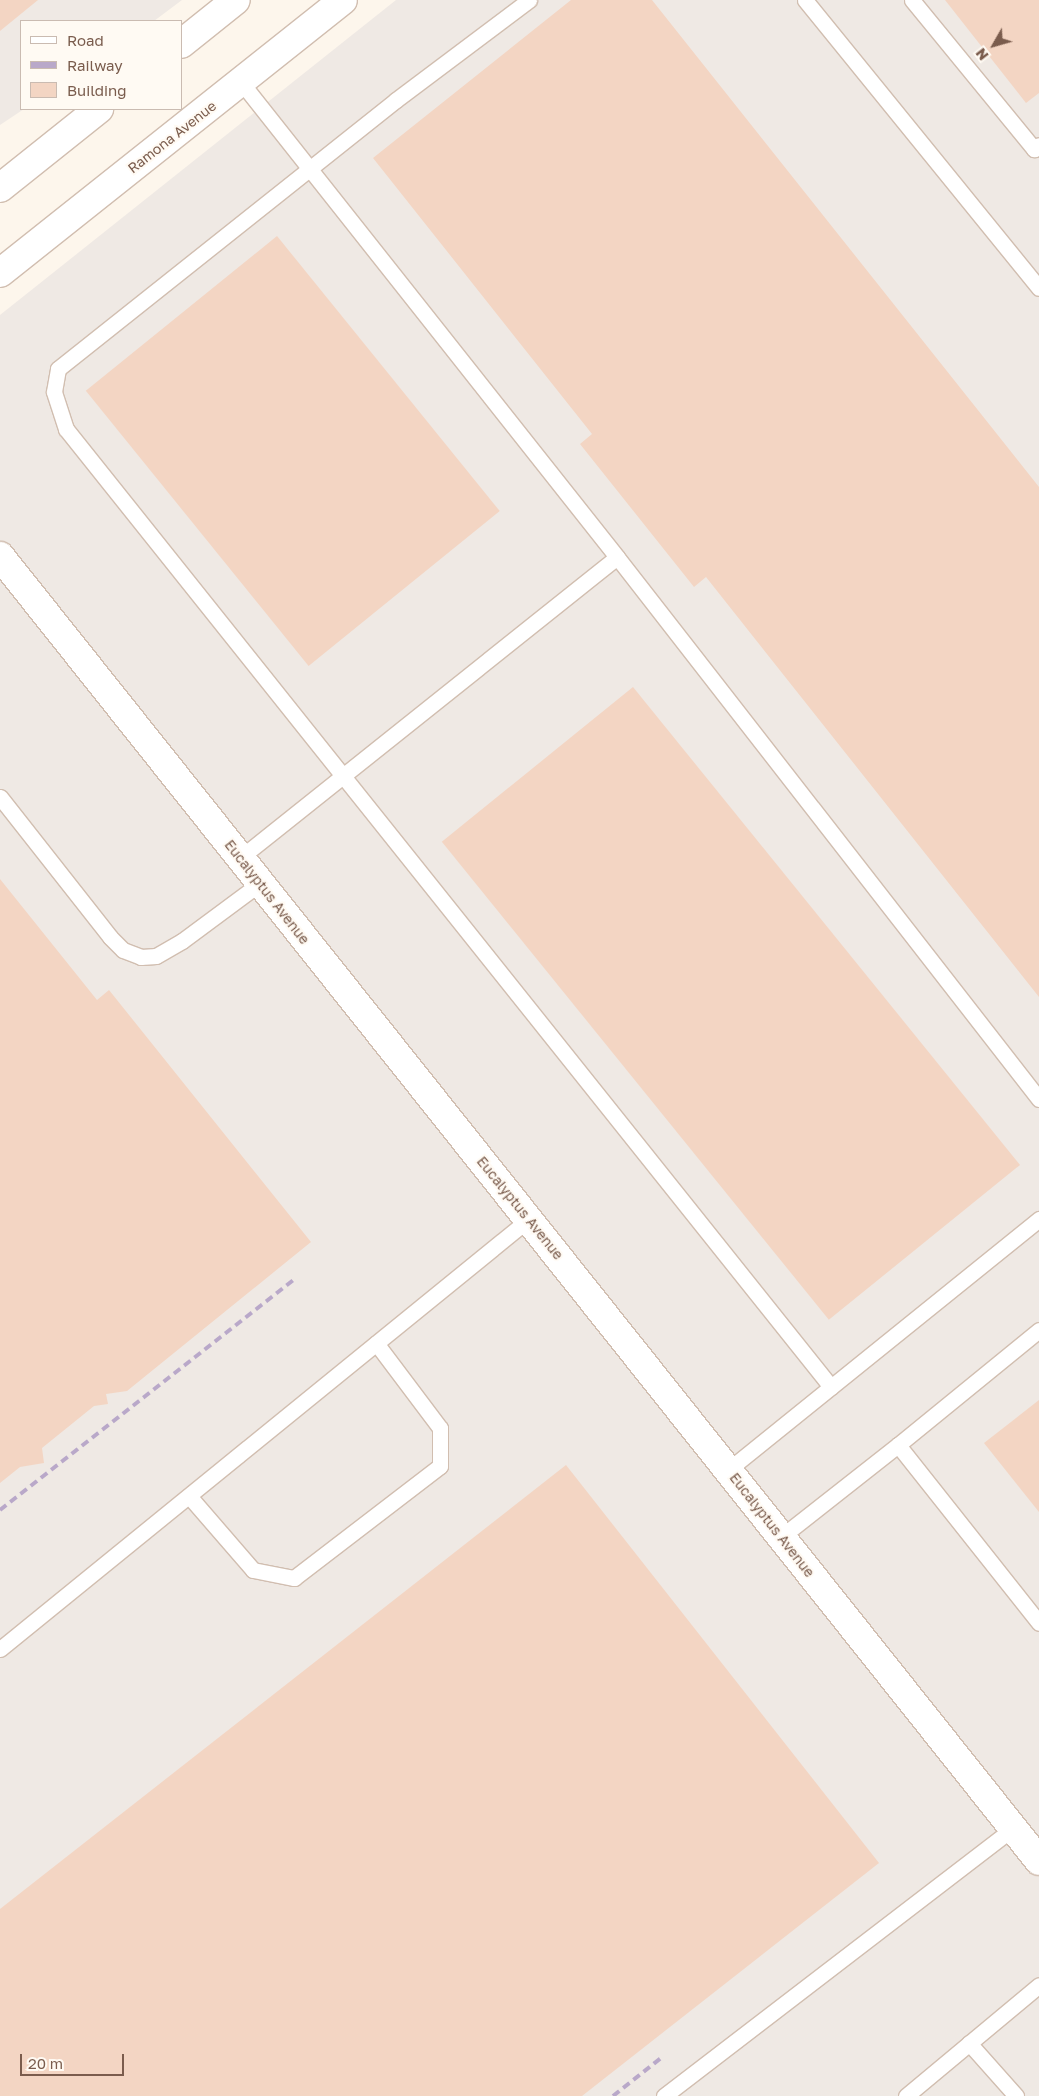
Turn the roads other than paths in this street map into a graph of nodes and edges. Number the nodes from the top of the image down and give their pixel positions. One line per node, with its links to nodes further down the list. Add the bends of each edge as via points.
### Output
1 (236, 0): 6 (street)
2 (343, 0): 7 (street, Ramona Avenue)
3 (529, 0): 10 (lane)
4 (805, 0): 13 (lane)
5 (912, 0): 9 (lane, via 1034,150)
6 (182, 43)
7 (241, 82): 10 (lane); 12 (street, Ramona Avenue)
8 (98, 110): 11 (street)
9 (1039, 145)
10 (308, 170): 15 (lane); 16 (lane, via 58,369 54,392 66,429)
11 (0, 188)
12 (0, 273)
13 (1039, 288)
14 (0, 556): 18 (street, Eucalyptus Avenue)
15 (617, 557): 16 (lane); 20 (lane)
16 (343, 776): 18 (lane); 25 (lane)
17 (0, 797): 19 (lane, via 110,937 123,950 141,957 156,956 182,941)
18 (240, 858): 19 (street, Eucalyptus Avenue)
19 (260, 883): 21 (street, Eucalyptus Avenue)
20 (1039, 1099)
21 (529, 1219): 24 (lane); 27 (street, Eucalyptus Avenue)
22 (1039, 1219): 25 (lane)
23 (1039, 1330): 26 (lane)
24 (376, 1343): 28 (lane); 28 (lane, via 440,1428 440,1466 294,1578 253,1570)
25 (831, 1387): 27 (lane)
26 (898, 1446): 29 (lane); 30 (lane)
27 (728, 1470): 29 (street, Eucalyptus Avenue)
28 (189, 1496): 31 (lane)
29 (781, 1537): 32 (street, Eucalyptus Avenue)
30 (1039, 1623)
31 (0, 1649)
32 (1013, 1828): 33 (street, Eucalyptus Avenue); 36 (lane)
33 (1039, 1861)
34 (1039, 1985): 35 (lane)
35 (969, 2043): 37 (lane); 38 (lane)
36 (664, 2096)
37 (906, 2096)
38 (1016, 2096)

